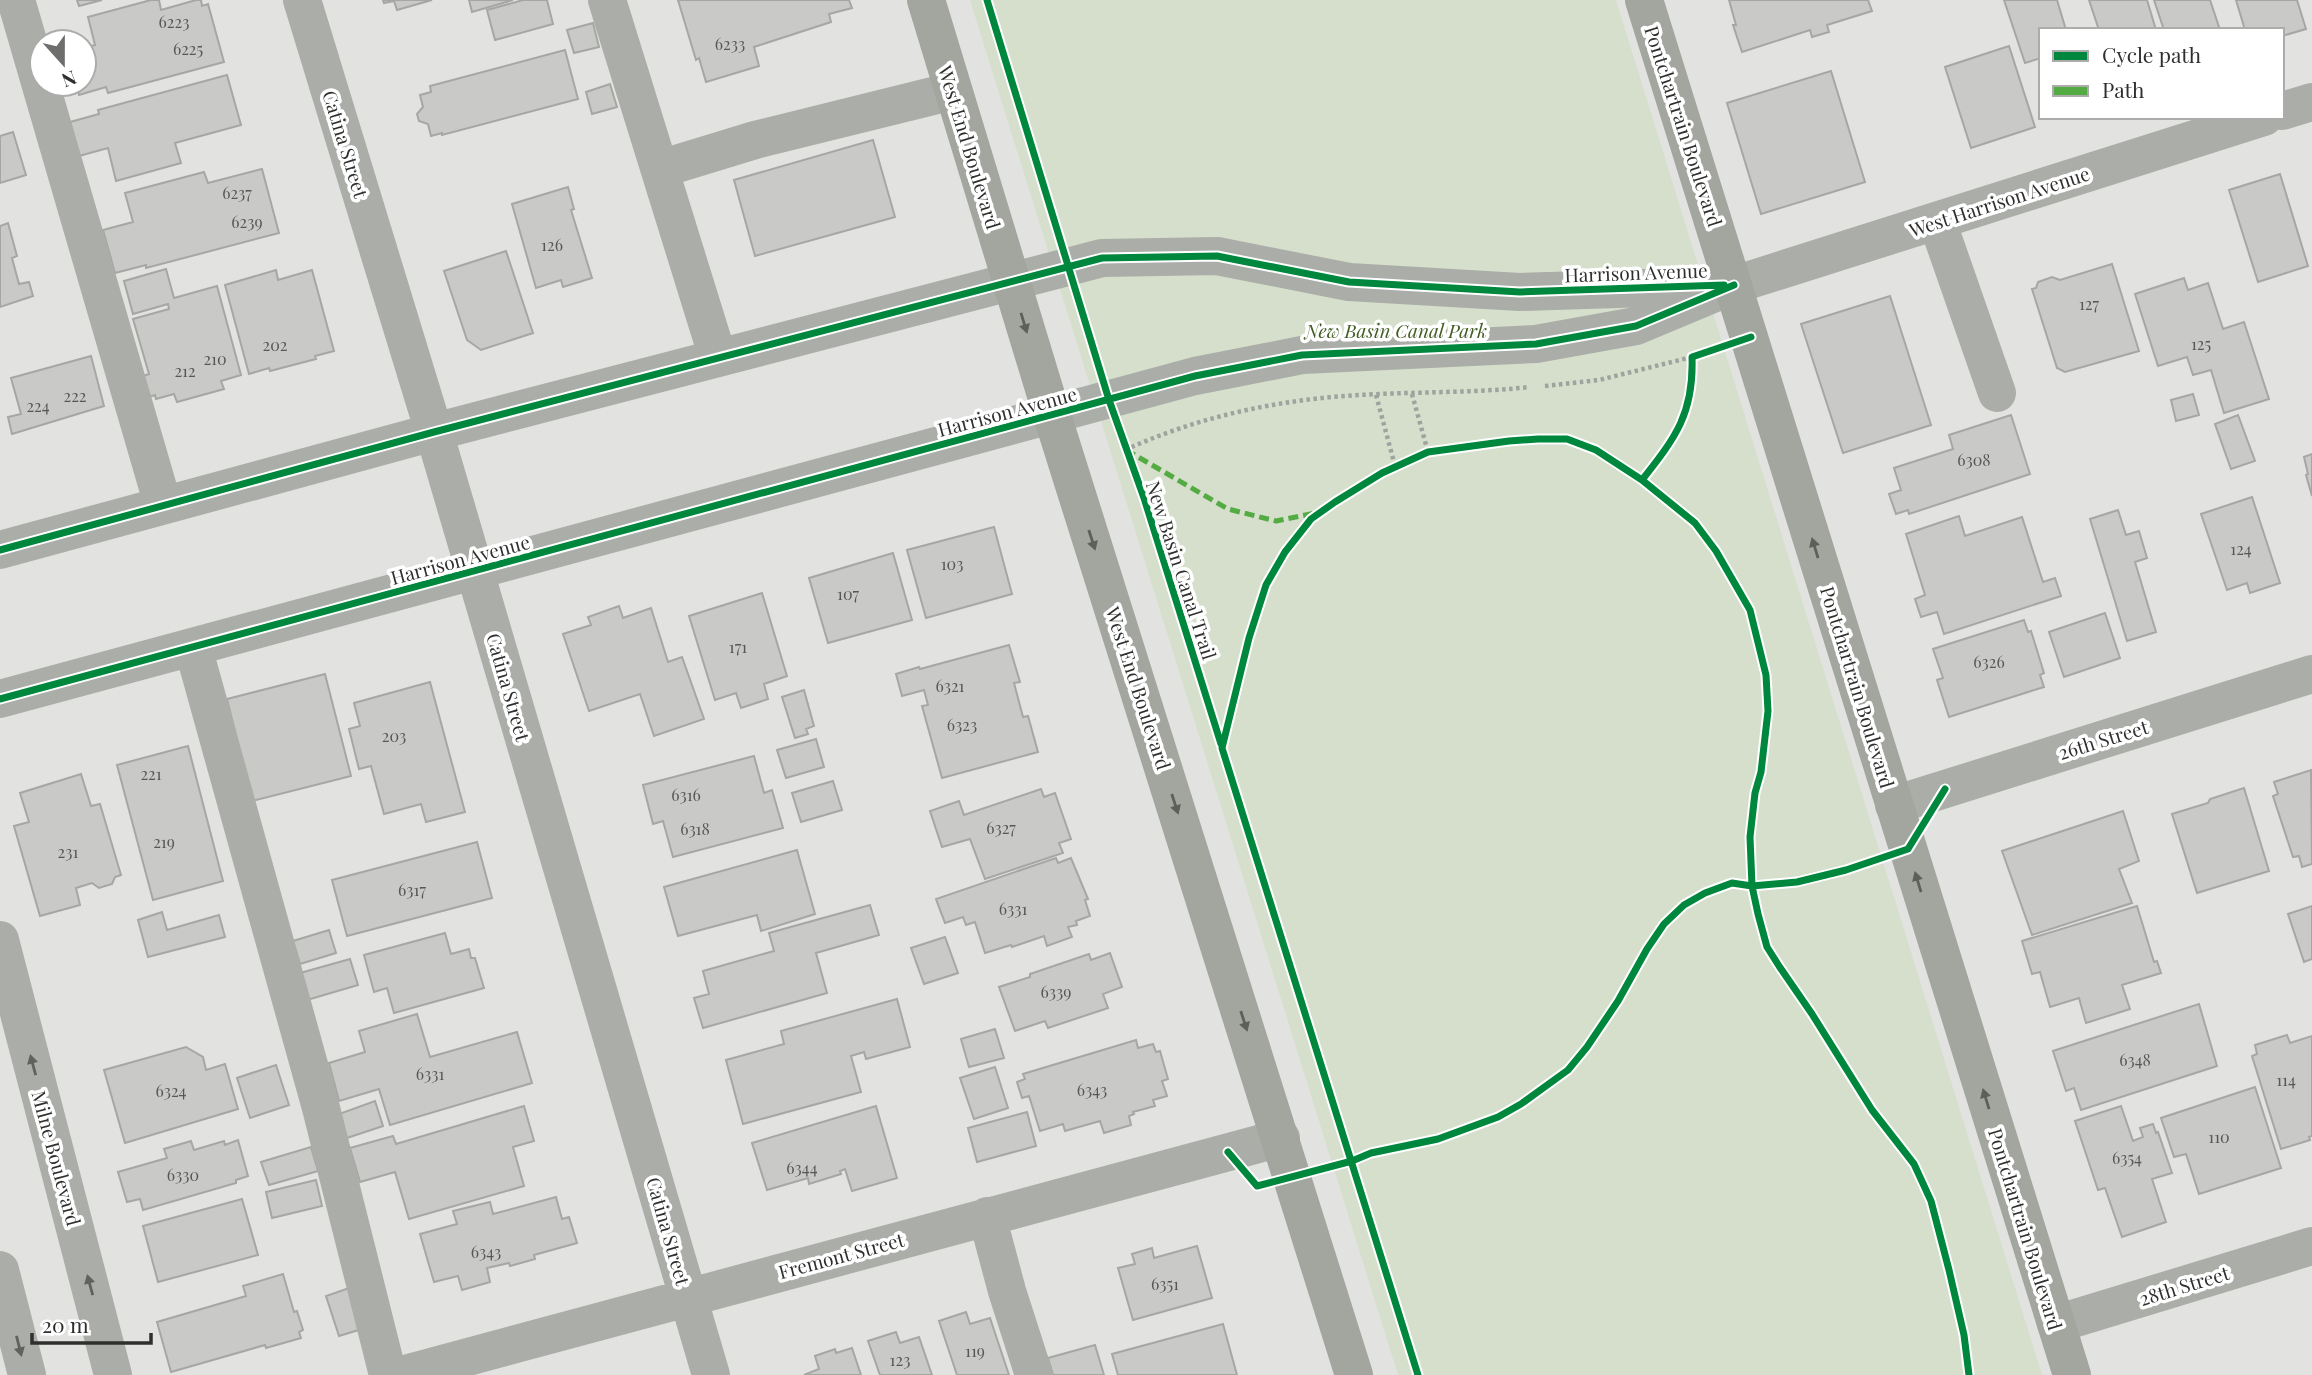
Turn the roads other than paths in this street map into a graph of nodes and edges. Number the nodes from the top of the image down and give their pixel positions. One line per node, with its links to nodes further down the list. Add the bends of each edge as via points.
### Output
1 (16, 0): 18 (street)
2 (302, 0): 17 (street, Catina Street)
3 (607, 0): 10 (street)
4 (926, 0): 6 (main road, West End Boulevard)
5 (1644, 0): 13 (main road, Pontchartrain Boulevard)
6 (953, 91): 10 (street, via 755,140); 12 (main road, West End Boulevard)
7 (2312, 102): 8 (street)
8 (2284, 110)
9 (2258, 119): 11 (street, West Harrison Avenue)
10 (660, 169): 14 (street)
11 (1937, 220): 13 (street, West Harrison Avenue); 15 (street)
12 (1011, 281): 13 (street, Harrison Avenue, via 1102,258 1217,256 1349,282 1520,292); 14 (street, Harrison Avenue); 16 (main road, West End Boulevard, one-way to 16)
13 (1734, 285): 16 (street, Harrison Avenue, via 1636,326 1536,344 1302,355 1195,376); 24 (main road, Pontchartrain Boulevard, one-way to 13)
14 (718, 358): 17 (street, Harrison Avenue)
15 (1997, 393)
16 (1052, 415): 20 (street, Harrison Avenue); 26 (main road, West End Boulevard, one-way to 26)
17 (434, 432): 18 (street, Harrison Avenue); 20 (street, Catina Street)
18 (163, 505): 19 (street, Harrison Avenue)
19 (0, 550)
20 (475, 571): 21 (street, Harrison Avenue); 30 (street, Catina Street)
21 (193, 648): 23 (street, Harrison Avenue); 34 (street, via 321,1108)
22 (2312, 674): 24 (street, 26th Street)
23 (0, 699)
24 (1894, 805): 31 (main road, Pontchartrain Boulevard, one-way to 24)
25 (0, 940): 33 (street, Milne Boulevard, one-way to 25)
26 (1281, 1138): 27 (street, Fremont Street); 38 (main road, West End Boulevard)
27 (987, 1216): 30 (street, Fremont Street); 37 (street)
28 (2312, 1246): 31 (street, 28th Street)
29 (0, 1270): 32 (street, one-way to 32)
30 (688, 1296): 35 (street, Fremont Street); 36 (street, Catina Street)
31 (2056, 1324): 39 (main road, Pontchartrain Boulevard)
32 (27, 1375)
33 (113, 1375)
34 (388, 1375)
35 (401, 1375)
36 (711, 1375)
37 (1034, 1375)
38 (1354, 1375)
39 (2072, 1375)

